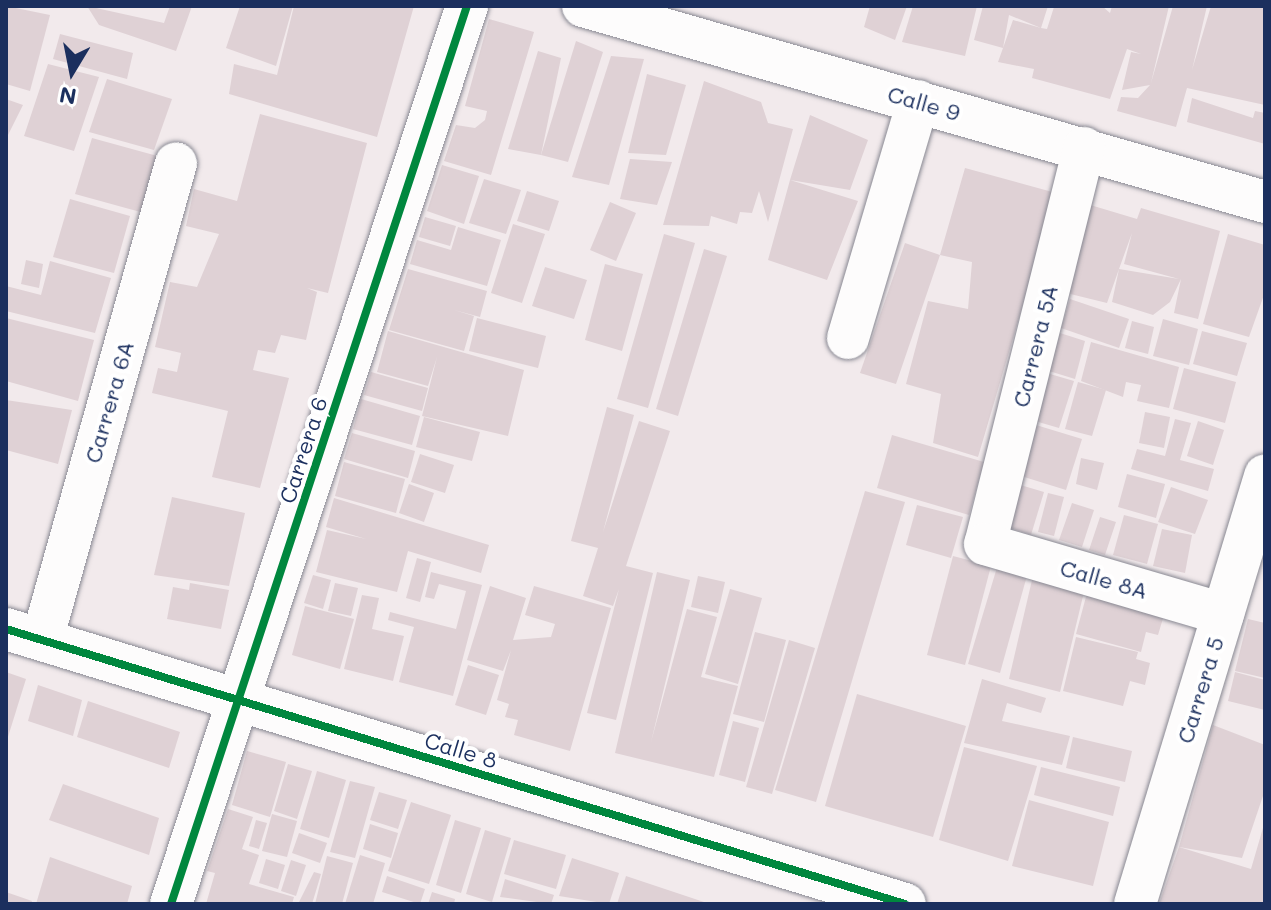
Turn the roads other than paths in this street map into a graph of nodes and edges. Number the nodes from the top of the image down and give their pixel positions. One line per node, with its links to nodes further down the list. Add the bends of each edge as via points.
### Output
1 (467, 6): 12 (street, Carrera 6)
2 (583, 6): 3 (street, Calle 9)
3 (918, 101): 4 (street, Calle 9); 7 (street)
4 (1084, 148): 6 (street, Calle 9); 9 (street, Carrera 5A)
5 (176, 164): 11 (street, Carrera 6A)
6 (1265, 202)
7 (848, 338)
8 (1263, 487): 10 (street, Carrera 5)
9 (985, 544): 10 (street, Calle 8A)
10 (1223, 614): 15 (street, Carrera 5)
11 (24, 635): 12 (street, Calle 8)
12 (241, 701): 13 (street, Carrera 6); 14 (street, Calle 8)
13 (171, 904)
14 (905, 904)
15 (1135, 904)

